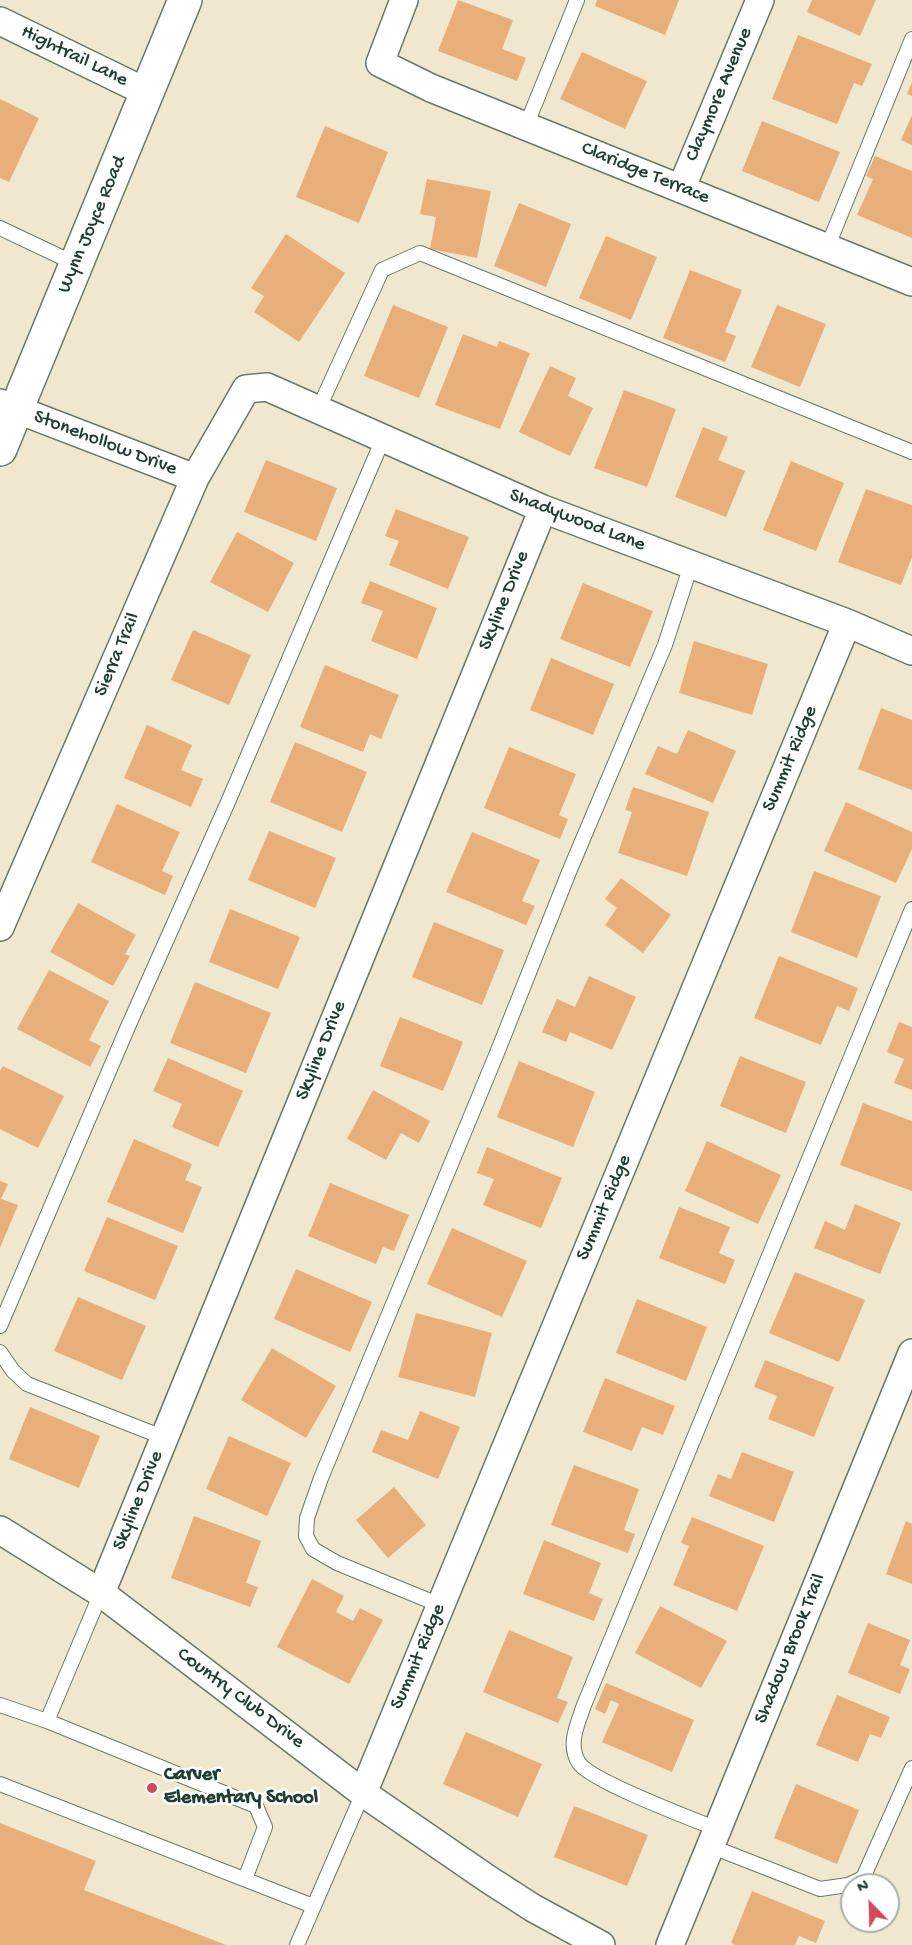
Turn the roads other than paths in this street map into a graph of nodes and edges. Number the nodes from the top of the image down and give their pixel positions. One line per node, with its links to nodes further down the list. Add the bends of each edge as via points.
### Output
1 (185, 0): 7 (street, Wynn Joyce Road)
2 (404, 0): 8 (street, Claridge Terrace, via 380,63)
3 (577, 0): 8 (lane)
4 (760, 0): 9 (street, Claymore Avenue)
5 (0, 21): 7 (street, Hightrail Lane)
6 (912, 39): 11 (lane)
7 (148, 93): 12 (street, Wynn Joyce Road)
8 (526, 126): 9 (street, Claridge Terrace)
9 (681, 189): 11 (street, Claridge Terrace)
10 (0, 228): 12 (lane)
11 (827, 248): 13 (street, Claridge Terrace)
12 (76, 264): 15 (street, Wynn Joyce Road)
13 (912, 282)
14 (246, 389): 16 (street, Shadywood Lane, via 267,387); 20 (street, Sierra Trail)
15 (8, 407): 18 (street, Wynn Joyce Road); 20 (street, Stonehollow Drive)
16 (318, 410): 17 (street, Shadywood Lane); 19 (lane, via 382,270 420,253)
17 (382, 439): 21 (street, Shadywood Lane); 27 (lane)
18 (0, 449)
19 (912, 452)
20 (195, 478): 26 (street, Sierra Trail)
21 (543, 509): 22 (street, Shadywood Lane); 30 (street, Skyline Drive)
22 (691, 565): 23 (street, Shadywood Lane); 33 (lane, via 665,645 307,1518 306,1536 313,1549 337,1563)
23 (847, 623): 24 (street, Shadywood Lane); 33 (street, Summit Ridge)
24 (912, 651)
25 (912, 909): 39 (lane, via 574,1733 580,1764 593,1774)
26 (0, 927)
27 (0, 1326)
28 (0, 1353): 30 (lane, via 27,1384)
29 (912, 1353): 39 (street, Shadow Brook Trail)
30 (165, 1438): 32 (street, Skyline Drive)
31 (0, 1530): 32 (street, Country Club Drive)
32 (101, 1593): 35 (lane); 38 (street, Country Club Drive)
33 (440, 1605): 38 (street, Summit Ridge)
34 (0, 1705): 35 (lane)
35 (47, 1722): 40 (lane, via 256,1806 265,1827)
36 (912, 1768): 39 (lane, via 863,1878 848,1885 820,1889)
37 (0, 1784): 40 (lane)
38 (363, 1793): 41 (lane); 43 (street, Country Club Drive, via 533,1908)
39 (714, 1838): 44 (street, Shadow Brook Trail)
40 (244, 1879): 41 (lane)
41 (313, 1906): 42 (lane)
42 (297, 1945)
43 (601, 1945)
44 (670, 1945)

